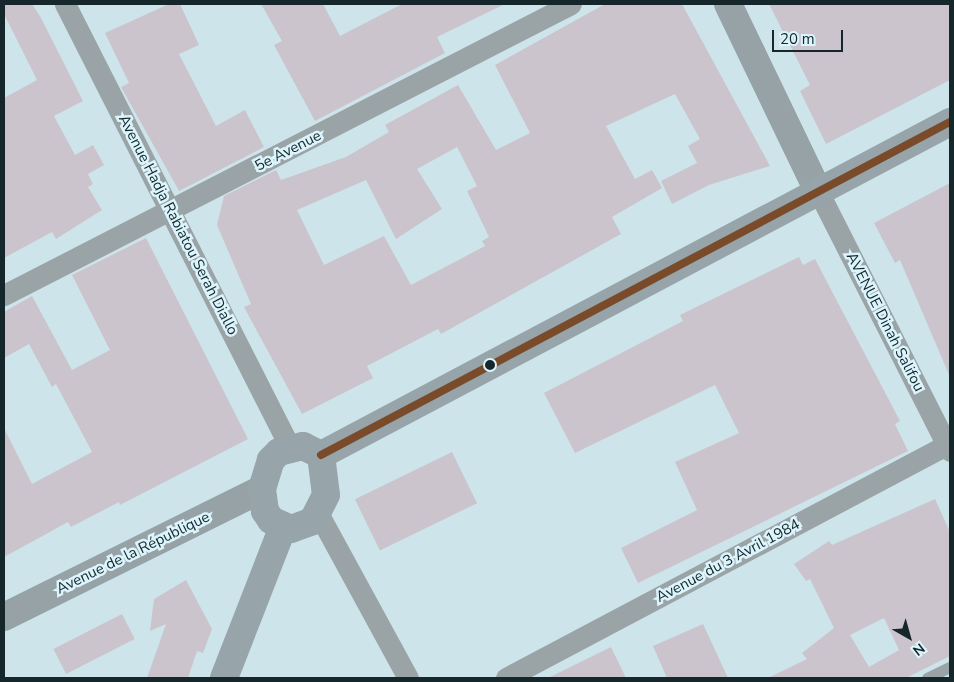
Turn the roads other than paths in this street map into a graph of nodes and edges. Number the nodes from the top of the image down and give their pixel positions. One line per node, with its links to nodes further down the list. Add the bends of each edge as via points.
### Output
1 (65, 4): 6 (street, Avenue Hadja Rabiatou Serah Diallo)
2 (571, 4): 6 (street, 5e Avenue)
3 (728, 4): 5 (main road)
4 (950, 122): 5 (main road)
5 (819, 193): 9 (street, AVENUE Dinah Salifou); 10 (main road)
6 (171, 212): 7 (street, 5e Avenue); 8 (street, Avenue Hadja Rabiatou Serah Diallo)
7 (4, 295)
8 (290, 447): 10 (main road, via 303,446); 11 (main road, via 271,460)
9 (949, 447): 18 (street, Avenue du 3 Avril 1984)
10 (321, 455): 12 (main road, via 326,495)
11 (262, 489): 13 (main road, via 265,511); 14 (main road, Avenue de la République)
12 (318, 514): 13 (main road, via 301,529); 17 (street)
13 (282, 527): 16 (main road)
14 (4, 617)
15 (950, 667): 19 (lane)
16 (224, 678)
17 (408, 678)
18 (506, 678)
19 (927, 678)

